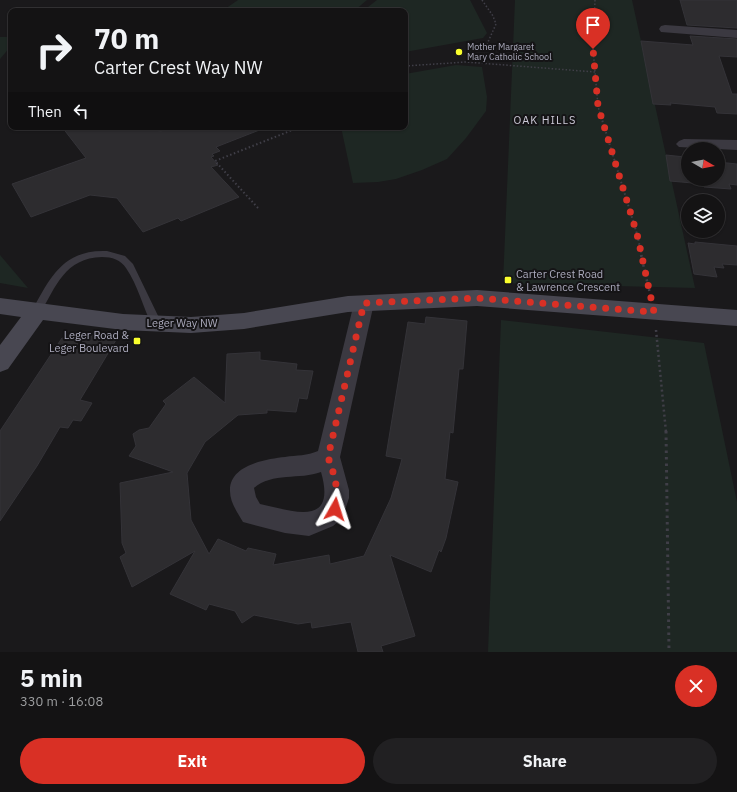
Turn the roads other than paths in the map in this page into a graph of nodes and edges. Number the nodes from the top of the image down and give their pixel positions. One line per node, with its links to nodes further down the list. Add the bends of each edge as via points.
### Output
1 (665, 29): 2 (street)
2 (737, 34)
3 (725, 145): 4 (street)
4 (737, 145)
5 (364, 303): 8 (street, Leger Way NW, via 477,298); 9 (street, Leger Way NW, via 224,323); 11 (street)
6 (0, 306): 7 (street, Leger Way NW)
7 (38, 311): 9 (street, Leger Way NW); 9 (lane, via 56,276 66,265 95,254 111,254 123,258 130,266); 10 (street)
8 (737, 318)
9 (157, 324)
10 (0, 363)
11 (328, 457)

